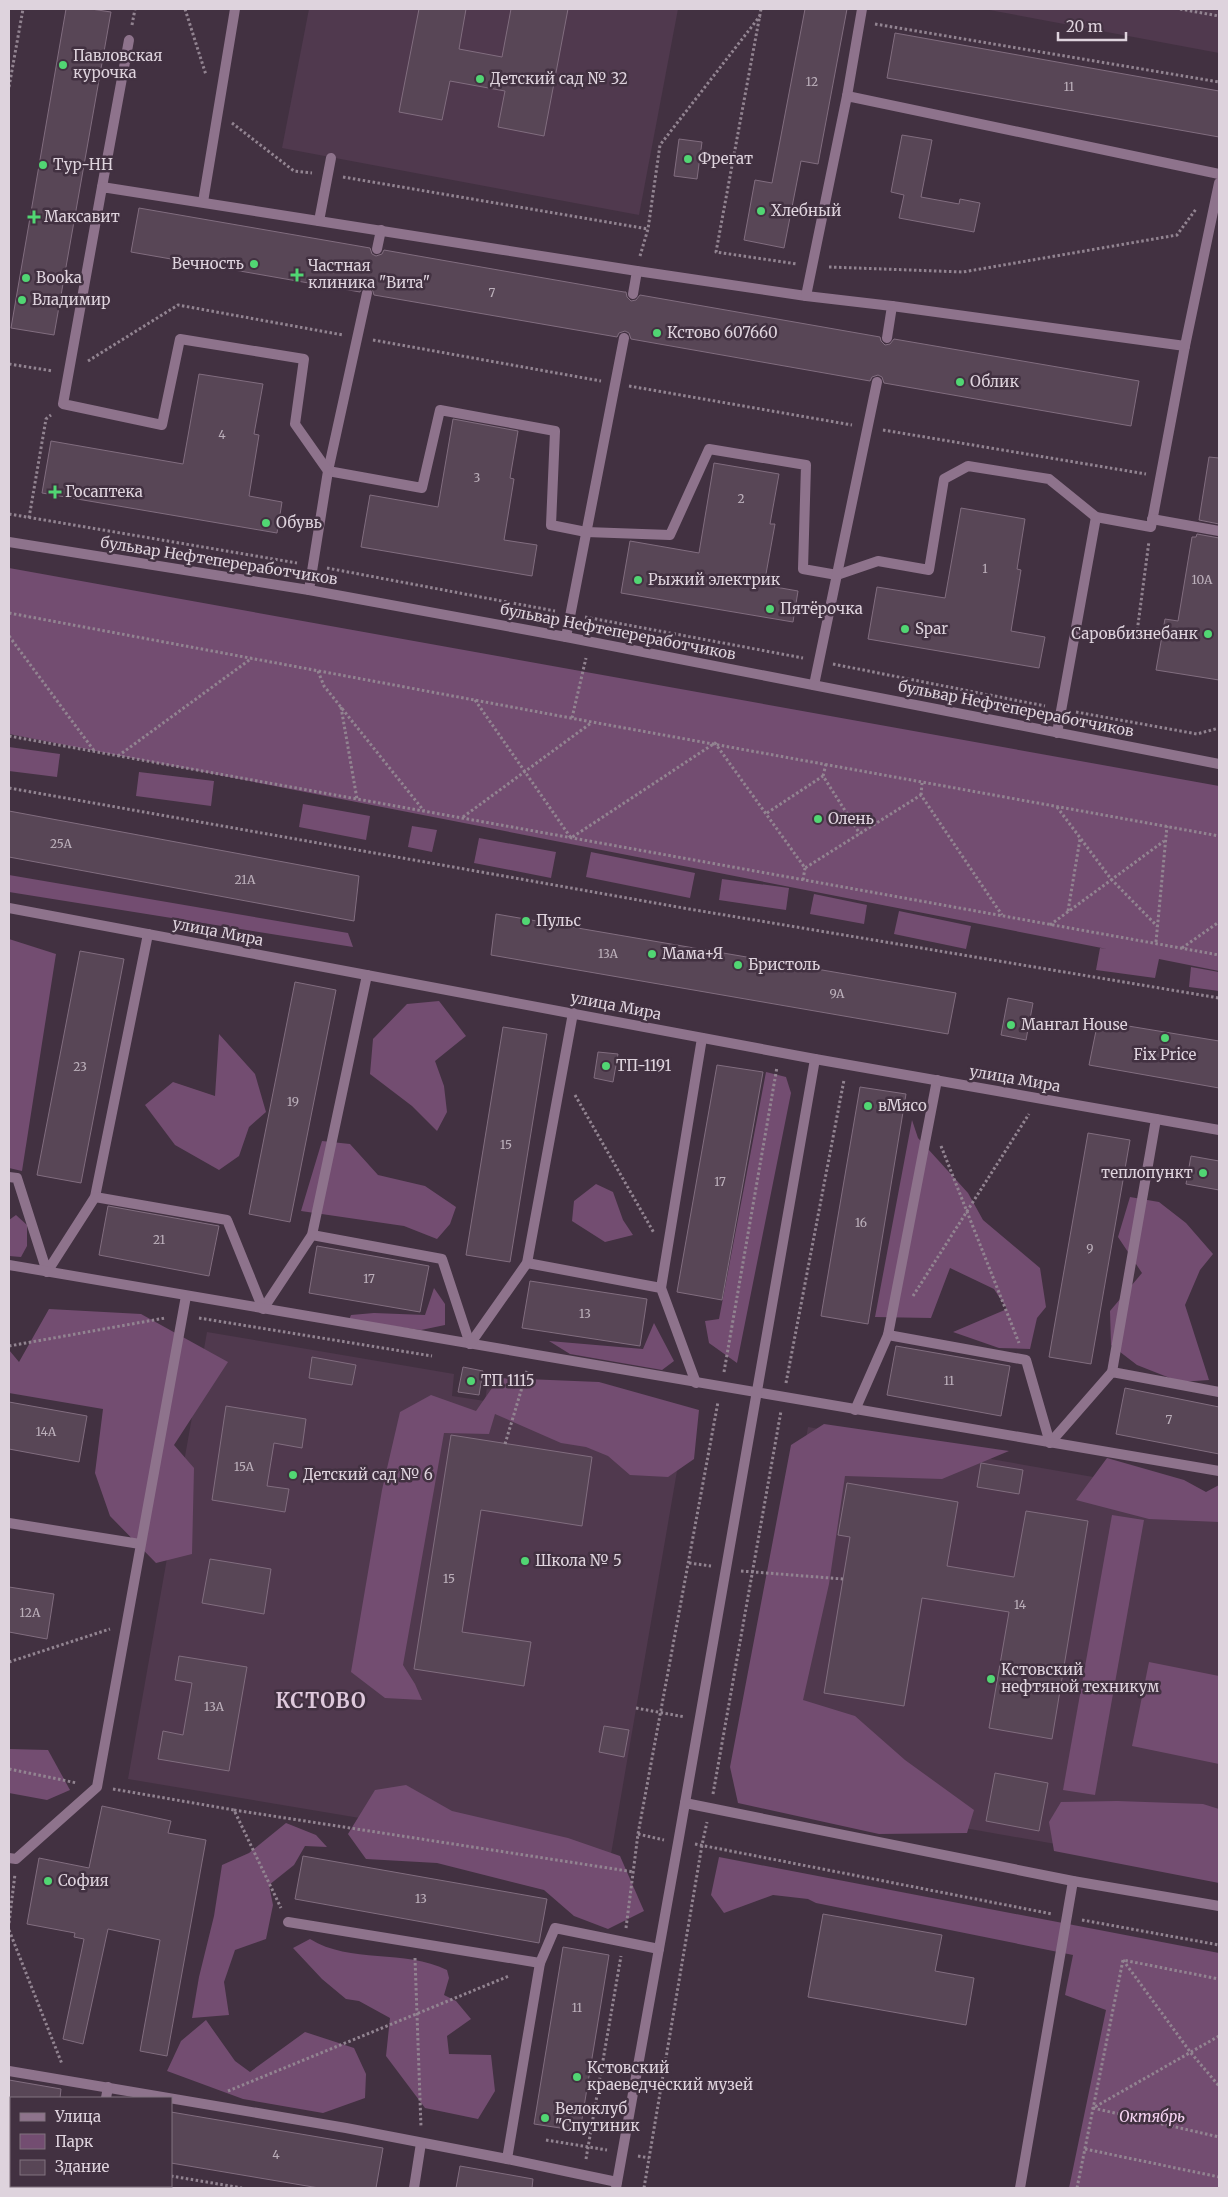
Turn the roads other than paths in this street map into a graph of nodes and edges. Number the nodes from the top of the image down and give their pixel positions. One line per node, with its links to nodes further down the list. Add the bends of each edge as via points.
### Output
1 (236, 9): 9 (street)
2 (862, 9): 4 (street)
3 (129, 40): 8 (street)
4 (847, 96): 6 (street); 16 (street)
5 (331, 158): 10 (street)
6 (1219, 174)
7 (1219, 183): 20 (street)
8 (102, 187): 9 (street); 22 (street, via 63,404 162,425 180,339 304,359 294,424)
9 (203, 202): 10 (street)
10 (319, 221): 11 (street)
11 (381, 230): 12 (street); 13 (street)
12 (377, 249)
13 (637, 270): 15 (street); 16 (street)
14 (367, 293): 22 (street)
15 (633, 294)
16 (806, 296): 17 (street)
17 (892, 306): 19 (street); 20 (street)
18 (624, 338): 26 (street)
19 (887, 338)
20 (1185, 346): 24 (street)
21 (877, 382): 28 (street)
22 (328, 470): 26 (street, via 422,488 440,410 555,431 551,525); 29 (street)
23 (1096, 517): 24 (street); 28 (street, via 1049,479 968,466 944,479 929,570 878,561); 32 (street)
24 (1152, 523): 25 (street)
25 (1219, 531)
26 (586, 532): 28 (street, via 670,535 709,449 806,464 803,569); 30 (street)
27 (9, 542): 29 (street, бульвар Нефтепереработчиков)
28 (837, 575): 31 (street)
29 (309, 590): 30 (street, бульвар Нефтепереработчиков)
30 (566, 637): 31 (street, бульвар Нефтепереработчиков)
31 (814, 686): 32 (street, бульвар Нефтепереработчиков)
32 (1058, 733): 33 (street, бульвар Нефтепереработчиков)
33 (1219, 764)
34 (9, 908): 35 (street, улица Мира)
35 (148, 934): 36 (street, улица Мира); 44 (street)
36 (367, 975): 37 (street, улица Мира); 45 (street)
37 (573, 1013): 38 (street, улица Мира); 46 (street)
38 (702, 1038): 39 (street, улица Мира); 49 (street)
39 (815, 1059): 40 (street, улица Мира); 57 (street)
40 (937, 1080): 41 (street, улица Мира); 52 (street)
41 (1156, 1119): 42 (street, улица Мира); 54 (street)
42 (1219, 1130)
43 (9, 1177): 48 (street, via 17,1178)
44 (95, 1197): 48 (street); 51 (street, via 227,1220)
45 (312, 1235): 51 (street); 53 (street, via 442,1259)
46 (527, 1263): 49 (street); 53 (street)
47 (9, 1265): 48 (street)
48 (47, 1272): 50 (street)
49 (661, 1288): 55 (street)
50 (186, 1296): 51 (street); 62 (street)
51 (263, 1309): 53 (street)
52 (888, 1334): 58 (street); 59 (street, via 1026,1360)
53 (470, 1344): 55 (street)
54 (1112, 1372): 56 (street); 59 (street)
55 (696, 1383): 57 (street)
56 (1219, 1392)
57 (757, 1394): 58 (street); 63 (street)
58 (855, 1410): 59 (street)
59 (1050, 1443): 60 (street)
60 (1219, 1471)
61 (9, 1523): 62 (street)
62 (140, 1544): 64 (street, via 97,1787)
63 (685, 1803): 65 (street); 68 (street)
64 (13, 1858)
65 (1073, 1881): 66 (street); 79 (street)
66 (1219, 1906)
67 (288, 1922): 69 (street)
68 (659, 1949): 69 (street, via 555,1928); 77 (street)
69 (540, 1963): 76 (street)
70 (9, 2071): 71 (street)
71 (108, 2087): 72 (street); 73 (street)
72 (106, 2097)
73 (164, 2097)
74 (172, 2098): 75 (street)
75 (421, 2143): 76 (street); 78 (street)
76 (507, 2159): 77 (street)
77 (616, 2185)
78 (414, 2188)
79 (1020, 2188)

